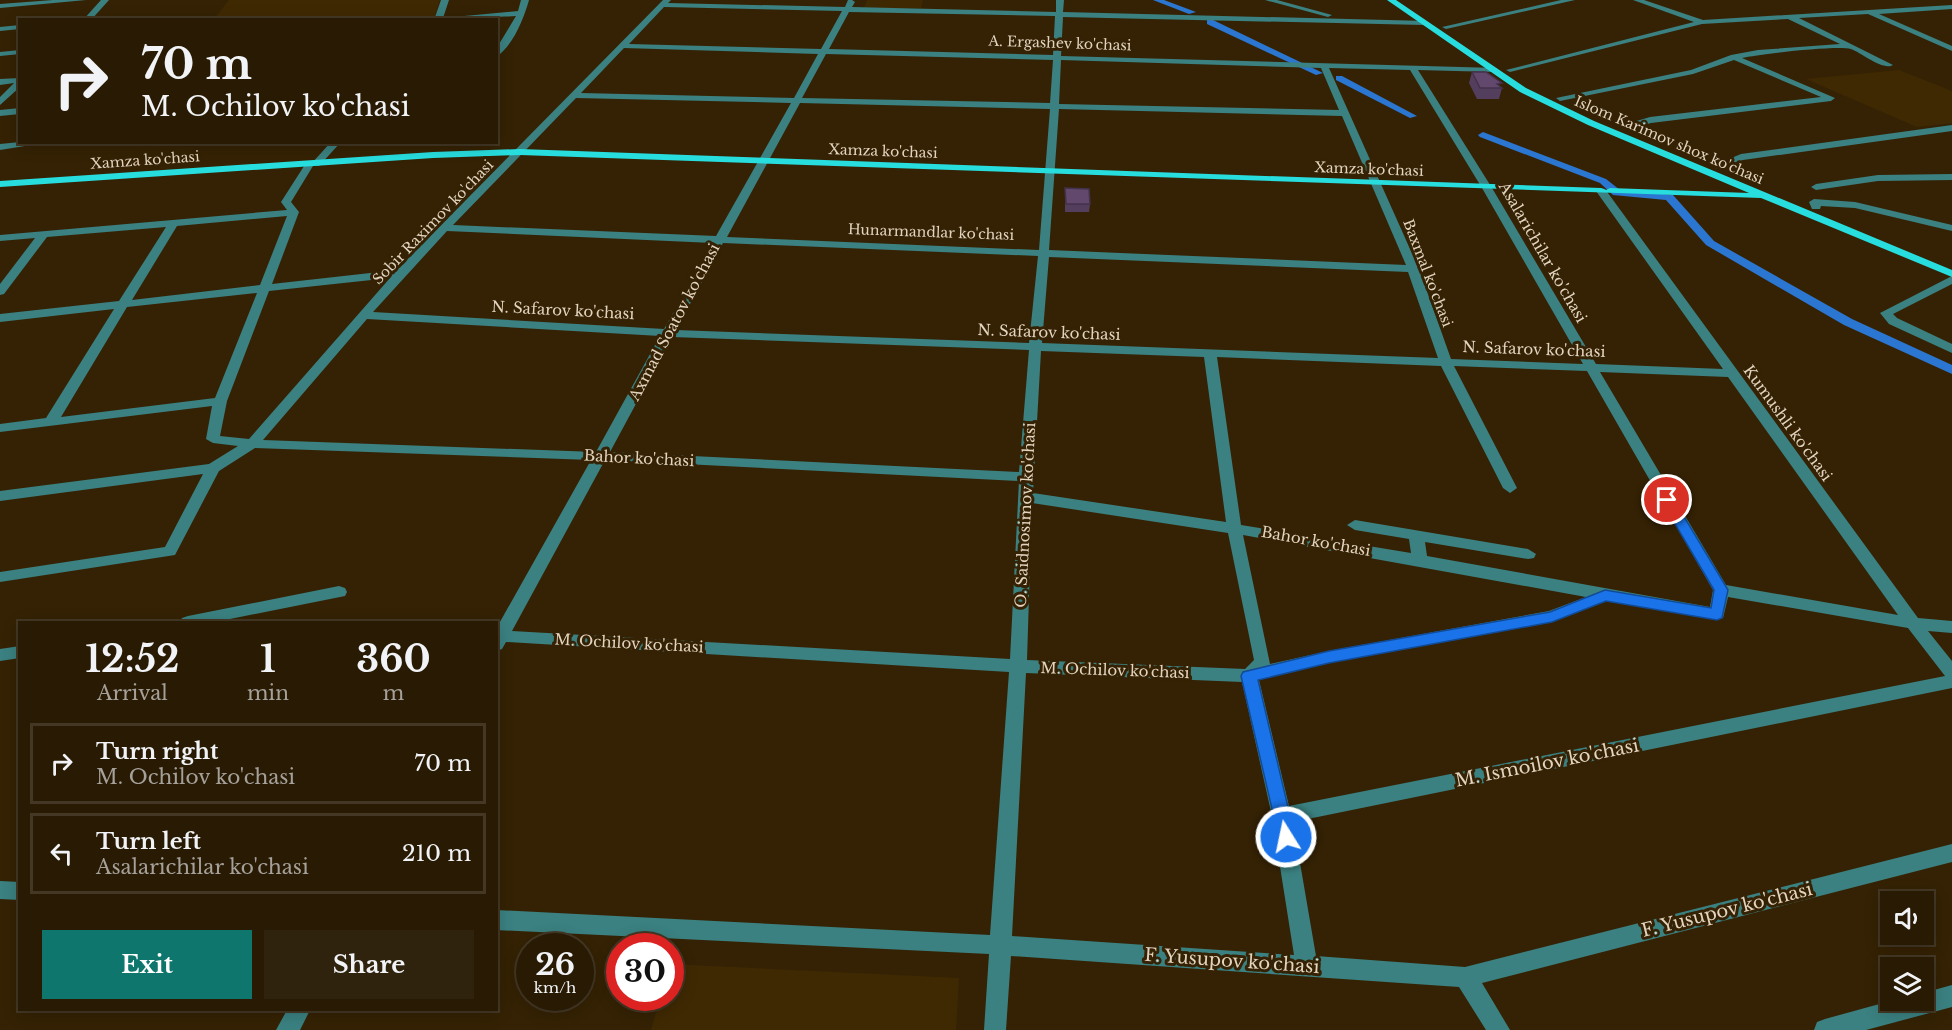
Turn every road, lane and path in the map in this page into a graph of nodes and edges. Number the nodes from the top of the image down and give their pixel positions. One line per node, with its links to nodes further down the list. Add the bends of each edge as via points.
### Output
1 (82, 0): 13 (street)
2 (105, 0): 19 (street)
3 (445, 0): 20 (street)
4 (525, 0): 17 (street)
5 (1269, 0): 22 (street)
6 (1391, 0): 24 (main road, Islom Karimov shox ko'chasi)
7 (1407, 0): 26 (main road, Islom Karimov shox ko'chasi)
8 (1571, 0): 26 (street)
9 (1637, 0): 23 (street)
10 (1936, 0): 15 (street)
11 (664, 3): 12 (street); 30 (street, Sobir Raximov ko'chasi)
12 (850, 5): 14 (street); 33 (street, Axmad Soatov ko'chasi)
13 (0, 6)
14 (1060, 7): 22 (street); 37 (street, O. Saidnosimov ko'chasi)
15 (1952, 7): 16 (street)
16 (1866, 11): 18 (street); 32 (street)
17 (522, 13): 21 (street); 28 (street)
18 (1787, 16): 23 (street); 31 (street)
19 (88, 18)
20 (440, 18)
21 (463, 18)
22 (1345, 20): 24 (street)
23 (1702, 22): 43 (street)
24 (1424, 23): 42 (main road, Islom Karimov shox ko'chasi)
25 (18, 27): 27 (street)
26 (1446, 27): 43 (main road, Islom Karimov shox ko'chasi)
27 (0, 29)
28 (509, 39): 29 (street); 35 (street)
29 (498, 40)
30 (624, 46): 33 (street, A. Ergashev ko'chasi); 47 (street, Sobir Raximov ko'chasi)
31 (1850, 46): 38 (street); 40 (street)
32 (1952, 49)
33 (823, 51): 37 (street, A. Ergashev ko'chasi); 49 (street, Axmad Soatov ko'chasi)
34 (18, 52): 36 (street)
35 (498, 53)
36 (0, 54)
37 (1058, 56): 39 (street, A. Ergashev ko'chasi); 51 (street, O. Saidnosimov ko'chasi)
38 (1734, 57): 48 (street, via 1693,72); 55 (street, via 1831,98 1650,120)
39 (1324, 65): 41 (street, A. Ergashev ko'chasi); 54 (street, Baxmal ko'chasi)
40 (1889, 65)
41 (1412, 67): 42 (street, A. Ergashev ko'chasi); 70 (street, Asalarichilar ko'chasi)
42 (1494, 70): 72 (main road, Islom Karimov shox ko'chasi, via 1535,97 1591,123)
43 (1510, 70): 48 (main road, Islom Karimov shox ko'chasi)
44 (18, 81): 45 (street)
45 (0, 82)
46 (18, 83): 50 (street)
47 (575, 95): 49 (street); 62 (street, Sobir Raximov ko'chasi)
48 (1560, 98): 55 (main road, Islom Karimov shox ko'chasi)
49 (798, 99): 51 (street); 63 (street, Axmad Soatov ko'chasi)
50 (0, 102)
51 (1054, 106): 54 (street); 66 (street, O. Saidnosimov ko'chasi)
52 (18, 111): 53 (street)
53 (0, 113)
54 (1344, 113): 69 (street, Baxmal ko'chasi)
55 (1626, 128): 65 (main road, Islom Karimov shox ko'chasi)
56 (1952, 128): 57 (street)
57 (1935, 130): 58 (street); 65 (street, via 1741,157)
58 (1952, 142)
59 (28, 144): 61 (street)
60 (335, 144): 64 (street)
61 (0, 147)
62 (520, 152): 63 (main road, Xamza ko'chasi); 64 (main road, Xamza ko'chasi, via 433,154); 77 (street, Sobir Raximov ko'chasi)
63 (762, 161): 66 (main road, Xamza ko'chasi); 82 (street, Axmad Soatov ko'chasi)
64 (312, 165): 68 (main road, Xamza ko'chasi); 75 (street, via 286,202)
65 (1717, 166): 74 (main road, Islom Karimov shox ko'chasi)
66 (1051, 173): 69 (main road, Xamza ko'chasi); 84 (street, O. Saidnosimov ko'chasi)
67 (1952, 177): 73 (street, via 1878,178 1816,188)
68 (0, 184)
69 (1375, 184): 70 (main road, Xamza ko'chasi); 86 (street, Baxmal ko'chasi)
70 (1487, 188): 71 (main road, Xamza ko'chasi); 100 (street, Asalarichilar ko'chasi)
71 (1610, 191): 72 (main road, Xamza ko'chasi); 101 (street, Kumushli ko'chasi)
72 (1766, 196): 83 (main road, Islom Karimov shox ko'chasi)
73 (1855, 205): 74 (street, via 1814,202); 78 (street)
74 (1816, 207): 80 (main road, Islom Karimov shox ko'chasi)
75 (294, 212): 76 (street); 90 (street)
76 (173, 223): 79 (street); 92 (street)
77 (447, 228): 82 (street, Hunarmandlar ko'chasi); 87 (street, Sobir Raximov ko'chasi)
78 (1952, 228)
79 (43, 235): 81 (street); 91 (street)
80 (1882, 236): 83 (main road, via 1884,241); 85 (main road, Islom Karimov shox ko'chasi)
81 (0, 238)
82 (719, 239): 84 (street, Hunarmandlar ko'chasi); 95 (street, Axmad Soatov ko'chasi)
83 (1870, 240): 88 (main road, Islom Karimov shox ko'chasi)
84 (1045, 252): 86 (street, Hunarmandlar ko'chasi); 96 (street, O. Saidnosimov ko'chasi)
85 (1952, 264)
86 (1413, 268): 99 (street, Baxmal ko'chasi)
87 (400, 273): 90 (street); 93 (street, Sobir Raximov ko'chasi)
88 (1952, 274)
89 (1952, 279): 97 (street, via 1886,313 1893,321)
90 (267, 287): 92 (street); 102 (street)
91 (0, 292)
92 (124, 302): 94 (street); 103 (street)
93 (366, 315): 95 (street, N. Safarov ko'chasi); 105 (street, Sobir Raximov ko'chasi)
94 (0, 318)
95 (668, 333): 96 (street, N. Safarov ko'chasi); 106 (street, Axmad Soatov ko'chasi)
96 (1035, 348): 98 (street, N. Safarov ko'chasi); 108 (street, O. Saidnosimov ko'chasi)
97 (1952, 349)
98 (1210, 354): 99 (street, N. Safarov ko'chasi); 113 (street)
99 (1446, 363): 100 (street, N. Safarov ko'chasi); 109 (street, Baxmal ko'chasi)
100 (1591, 368): 101 (street, N. Safarov ko'chasi); 118 (street, Asalarichilar ko'chasi)
101 (1731, 373): 122 (street, Kumushli ko'chasi)
102 (220, 401): 103 (street); 105 (street, Bahor ko'chasi, via 213,439)
103 (51, 421): 104 (street)
104 (0, 429)
105 (252, 444): 106 (street, Bahor ko'chasi); 107 (street, Sobir Raximov ko'chasi)
106 (602, 456): 108 (street, Bahor ko'chasi); 124 (street, Axmad Soatov ko'chasi)
107 (213, 468): 110 (street); 117 (street, via 170,551)
108 (1026, 477): 111 (street, O. Saidnosimov ko'chasi)
109 (1510, 488)
110 (0, 496)
111 (1026, 497): 113 (street, Bahor ko'chasi); 127 (street, O. Saidnosimov ko'chasi)
112 (1355, 525): 114 (street)
113 (1234, 527): 116 (street, Bahor ko'chasi); 129 (street, via 1263,662)
114 (1416, 535): 115 (street); 116 (street)
115 (1528, 554)
116 (1420, 559): 120 (street, Bahor ko'chasi)
117 (0, 577)
118 (1721, 590): 120 (street, M. Ochilov ko'chasi, via 1717,614); 122 (street)
119 (339, 592): 121 (street)
120 (1605, 596): 129 (street, M. Ochilov ko'chasi, via 1552,616 1329,657)
121 (193, 621)
122 (1913, 623): 123 (street); 128 (street, Kumushli ko'chasi)
123 (1952, 627)
124 (499, 641): 127 (street, M. Ochilov ko'chasi)
125 (18, 652): 126 (street)
126 (0, 655)
127 (1018, 666): 129 (street, M. Ochilov ko'chasi); 136 (street, O. Saidnosimov ko'chasi)
128 (1952, 673)
129 (1249, 676): 131 (street)
130 (1952, 681): 131 (street, M. Ismoilov ko'chasi)
131 (1282, 816): 137 (street)
132 (1952, 853): 138 (street, F. Yusupov ko'chasi)
133 (0, 890): 134 (street)
134 (18, 891)
135 (498, 920): 136 (street, F. Yusupov ko'chasi)
136 (1000, 945): 137 (street, F. Yusupov ko'chasi); 142 (street, O. Saidnosimov ko'chasi)
137 (1307, 966): 138 (street, F. Yusupov ko'chasi)
138 (1465, 977): 143 (street)
139 (1952, 996): 144 (street)
140 (298, 1011): 141 (street)
141 (287, 1030)
142 (995, 1030)
143 (1499, 1030)
144 (1825, 1030)

